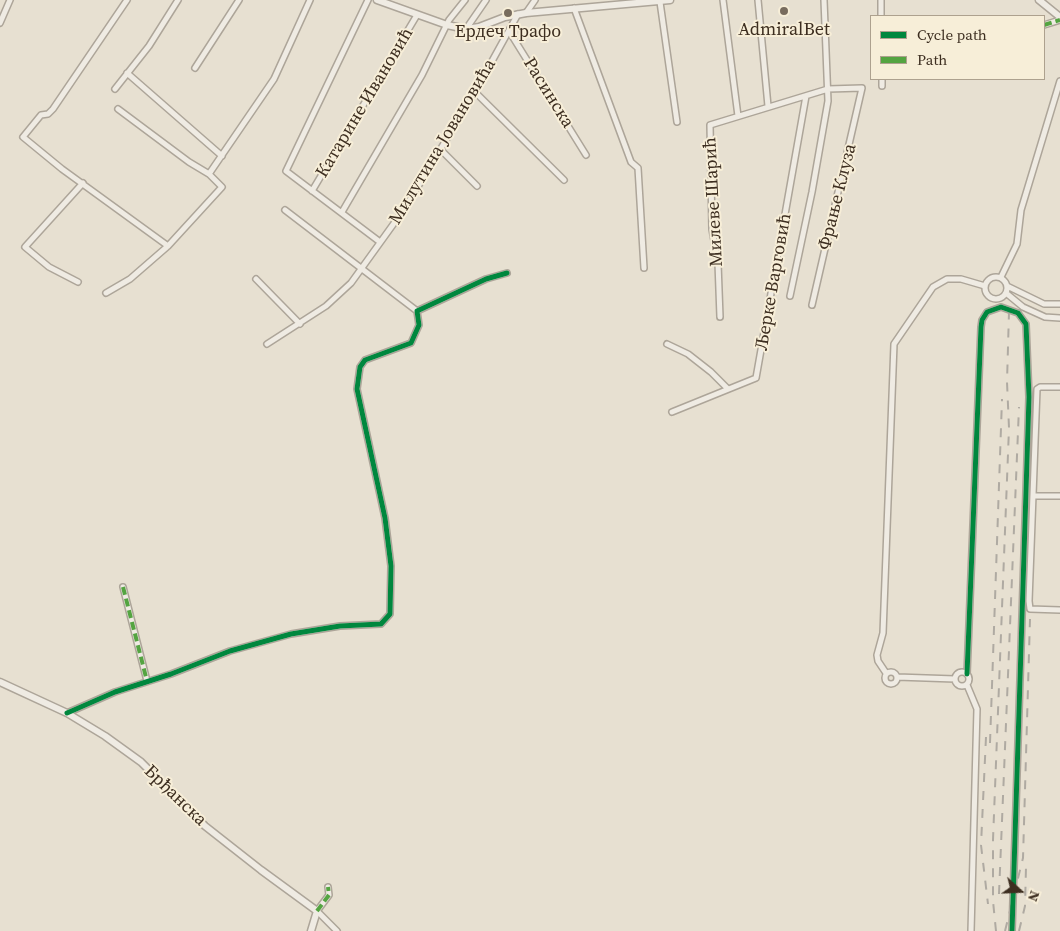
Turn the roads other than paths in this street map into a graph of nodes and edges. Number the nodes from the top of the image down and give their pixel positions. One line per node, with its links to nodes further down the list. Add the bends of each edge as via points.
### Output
1 (10, 0): 25 (street)
2 (127, 0): 49 (street, via 53,109 41,115 23,137)
3 (178, 0): 31 (street, via 149,46)
4 (239, 0): 30 (street)
5 (310, 0): 46 (street, via 274,79)
6 (368, 0): 51 (street, Милутина Јовановића, via 286,171)
7 (377, 0): 17 (street)
8 (464, 0): 27 (street)
9 (486, 0): 28 (street)
10 (535, 0): 20 (street)
11 (670, 0): 18 (street)
12 (723, 0): 42 (street)
13 (758, 0): 40 (street)
14 (824, 0): 37 (street)
15 (881, 0): 23 (street)
16 (1039, 0): 24 (street)
17 (393, 2): 22 (street)
18 (660, 2): 19 (street); 43 (street)
19 (574, 8): 20 (street); 57 (street, via 631,162 638,168)
20 (526, 13): 21 (street)
21 (518, 14): 28 (street, via 480,27); 29 (street, Милутина Јовановића)
22 (417, 15): 27 (street); 51 (street, Катарине Ивановић)
23 (881, 15)
24 (1060, 18): 26 (street)
25 (0, 23)
26 (1045, 24)
27 (447, 25): 28 (street); 53 (street, via 422,75)
28 (466, 28)
29 (509, 31): 38 (street, Милутина Јовановића); 45 (street, Расинска)
30 (195, 68)
31 (127, 72): 36 (street); 46 (street)
32 (882, 80): 34 (street)
33 (1060, 81): 59 (street, via 1021,210 1017,244)
34 (882, 86)
35 (862, 88): 37 (street, Милеве Шарић); 68 (street, Фрање Клуза)
36 (115, 89)
37 (828, 89): 39 (street, Милеве Шарић); 66 (street, via 812,192)
38 (475, 92): 44 (street, Милутина Јовановића); 48 (street)
39 (806, 96): 40 (street, Милеве Шарић); 76 (street, Љерке Варговић, via 756,378)
40 (768, 106): 42 (street, Милеве Шарић)
41 (118, 109): 47 (street)
42 (738, 116): 70 (street, Милеве Шарић, via 710,126 712,229 718,263)
43 (677, 122)
44 (441, 150): 50 (street); 54 (street, Милутина Јовановића)
45 (586, 155)
46 (222, 156): 47 (street)
47 (209, 174): 55 (street, via 222,187)
48 (564, 180)
49 (83, 183): 55 (street); 61 (street, via 25,248)
50 (477, 186)
51 (312, 191): 53 (street, Милутина Јовановића)
52 (285, 210): 56 (street)
53 (342, 212): 54 (street, Милутина Јовановића)
54 (380, 242): 56 (street, Милутина Јовановића)
55 (168, 246): 65 (street)
56 (361, 268): 69 (street); 72 (street, Милутина Јовановића, via 351,283 326,306)
57 (644, 268)
58 (507, 273): 69 (street, via 486,279)
59 (1001, 277): 62 (street, via 989,279); 63 (street)
60 (256, 279): 72 (street)
61 (78, 282)
62 (985, 286): 64 (street, via 991,298 1001,298); 82 (street, via 961,278 947,279 933,287 894,344 883,633 877,655)
63 (1008, 286): 64 (street); 67 (street, via 1044,304)
64 (1006, 293): 71 (street, via 1023,307 1045,317)
65 (106, 294)
66 (790, 296)
67 (1060, 304)
68 (812, 305)
69 (417, 311): 86 (street, via 419,324 411,343 364,360 357,389 385,518 391,566 390,614 381,624 340,626 292,634 230,651)
70 (720, 317)
71 (1060, 318)
72 (300, 324): 73 (street, Милутина Јовановића)
73 (267, 344)
74 (667, 344): 76 (street, via 688,354)
75 (1060, 387): 78 (street, via 1037,389)
76 (728, 389): 77 (street, Љерке Варговић)
77 (672, 412)
78 (1033, 496): 79 (street); 81 (street, via 1030,608)
79 (1060, 496)
80 (122, 587): 86 (street)
81 (1060, 610)
82 (886, 674): 84 (street, via 892,672); 84 (street, via 885,679 889,683)
83 (967, 674): 85 (street, via 958,673); 88 (street); 95 (street, via 980,338 984,316 991,309 1001,307 1018,313 1026,324 1029,397)
84 (897, 677): 85 (street)
85 (955, 679): 88 (street, via 958,685)
86 (146, 681): 89 (street)
87 (0, 682): 89 (street, Брђанска)
88 (967, 685): 94 (street, via 977,709)
89 (67, 713): 91 (street, Брђанска, via 141,762 205,826)
90 (328, 887): 91 (street, via 329,895)
91 (317, 911): 92 (street); 93 (street, Брђанска)
92 (312, 931)
93 (337, 931)
94 (971, 931)
95 (1012, 931)

